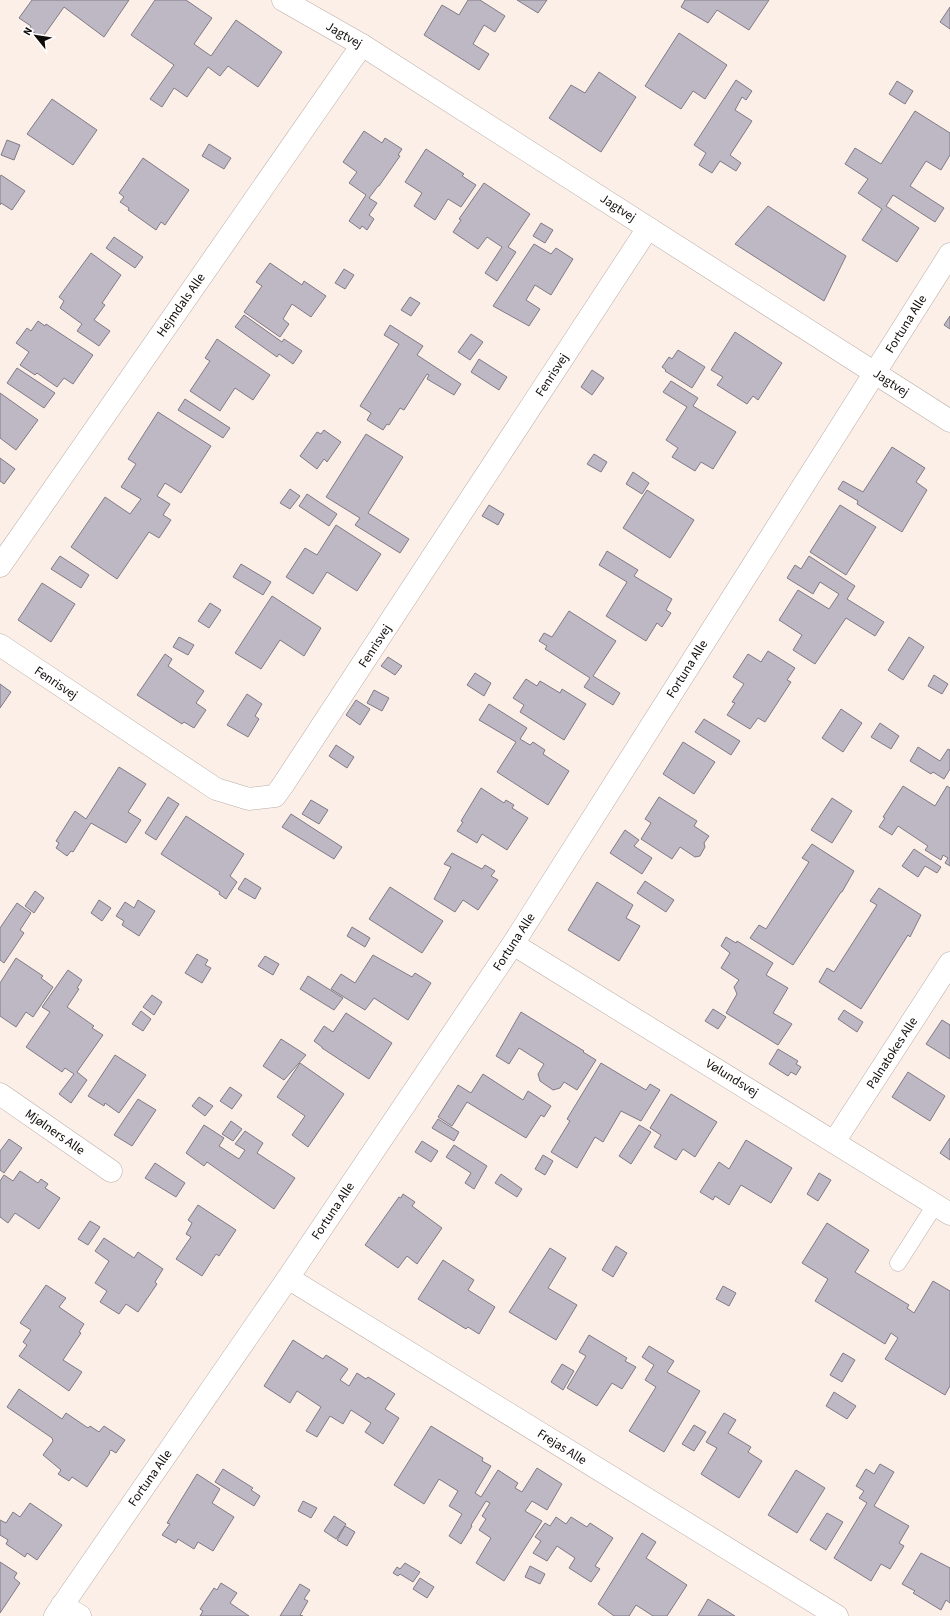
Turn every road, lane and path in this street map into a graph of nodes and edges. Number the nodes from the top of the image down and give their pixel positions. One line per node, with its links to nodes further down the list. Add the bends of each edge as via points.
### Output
1 (283, 0): 2 (street, Jagtvej)
2 (362, 45): 3 (street, Jagtvej); 7 (street, Hejmdals Alle)
3 (648, 228): 5 (street, Jagtvej); 8 (street, Fenrisvej, via 275,796 249,799 216,789)
4 (950, 254): 5 (street, Fortuna Alle)
5 (875, 373): 6 (street, Jagtvej); 9 (street, Fortuna Alle)
6 (950, 421)
7 (0, 566)
8 (0, 645)
9 (514, 944): 12 (street, Vølundsvej); 16 (street, Fortuna Alle)
10 (950, 964): 12 (street, Palnatokes Alle)
11 (0, 1094): 13 (street, Mjølners Alle)
12 (834, 1142): 14 (street, Vølundsvej)
13 (111, 1171)
14 (943, 1209): 15 (lane)
15 (898, 1263)
16 (288, 1278): 17 (street, Fortuna Alle); 18 (street, Frejas Alle)
17 (66, 1612)
18 (837, 1616)

